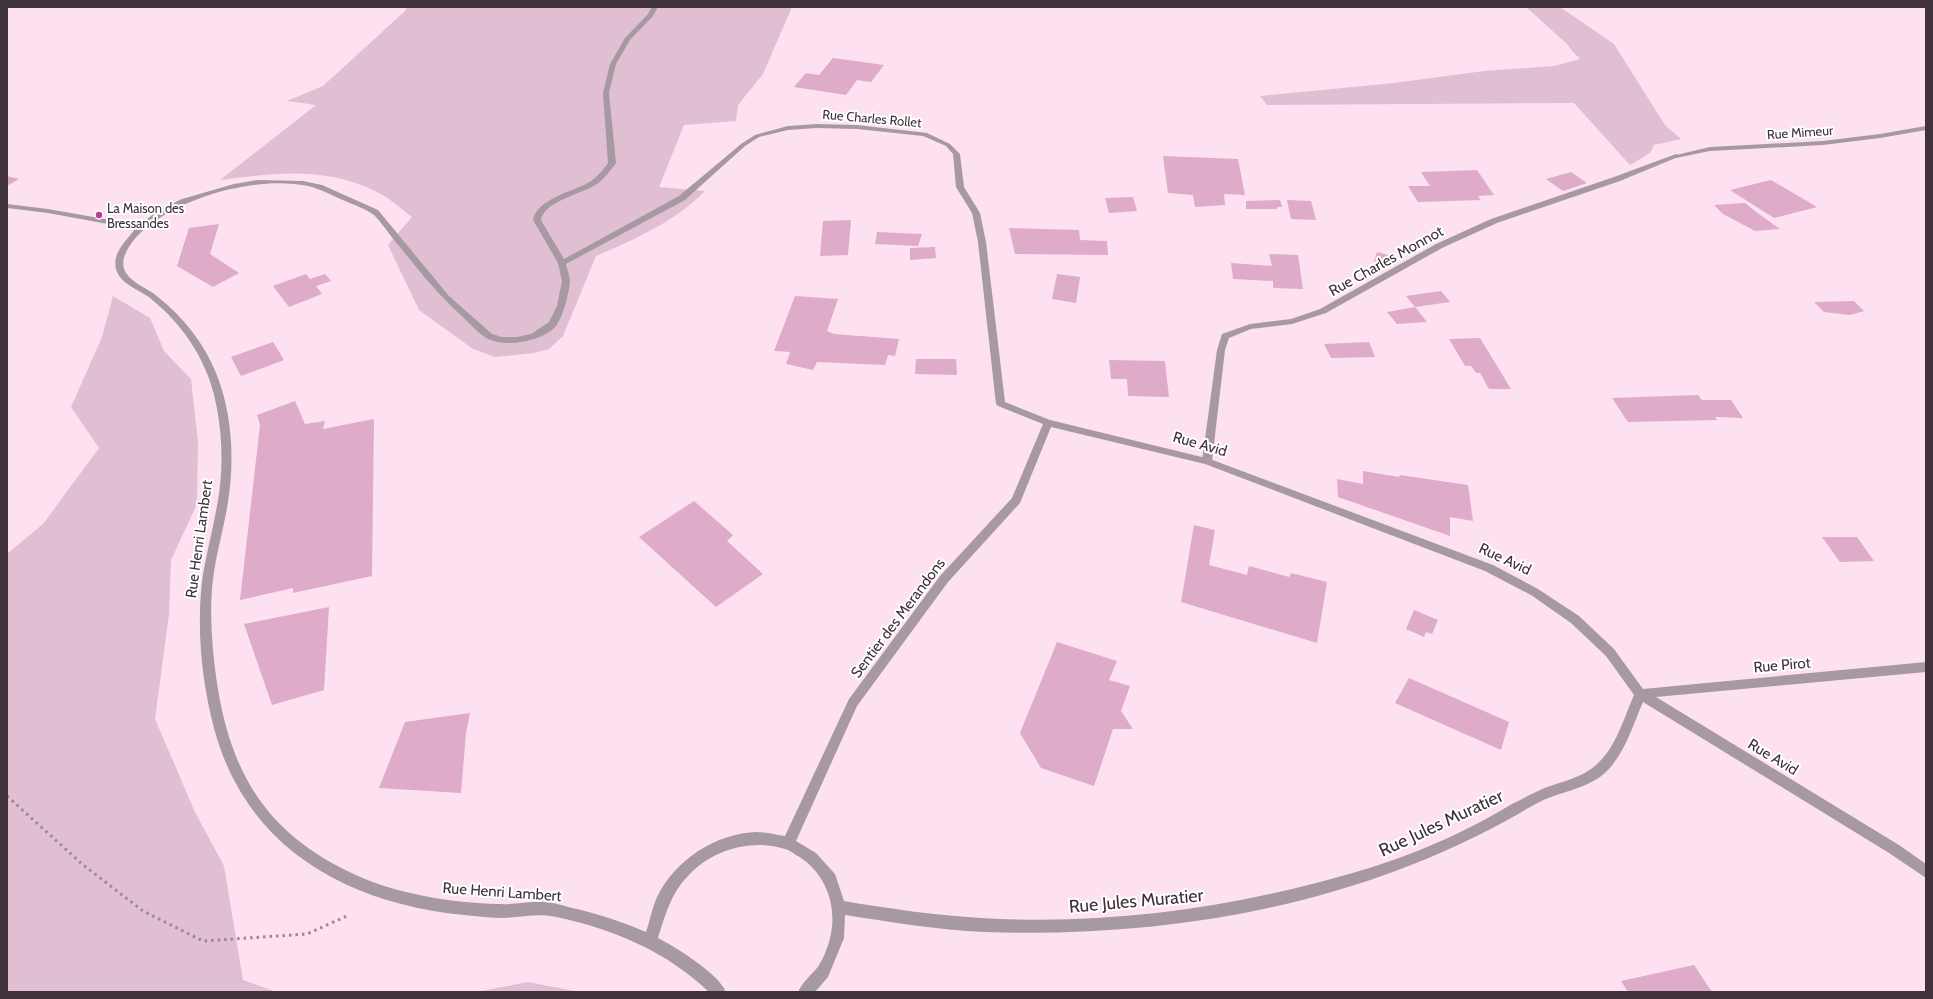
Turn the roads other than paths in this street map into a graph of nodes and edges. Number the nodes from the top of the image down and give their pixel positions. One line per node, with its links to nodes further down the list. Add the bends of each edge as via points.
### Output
1 (655, 7): 6 (street, Rue Henri Lambert, via 651,15 627,39 613,64 606,93 612,163 593,183 548,204 538,214 537,220)
2 (1926, 128): 3 (street, Rue Mimeur, via 1823,143 1710,150)
3 (1676, 156): 9 (street, Rue Charles Monnot, via 1487,224 1439,246 1323,311 1292,321 1250,327 1225,336 1221,350)
4 (7, 206): 5 (street)
5 (140, 228): 6 (street, Rue Henri Lambert, via 162,212 185,201 234,186 281,181 320,187 375,212 446,298 489,336 501,340 534,336 553,324 561,306 566,282); 15 (street, Rue Henri Lambert, via 121,252 119,265 123,277 167,306 192,336 206,359 217,386 224,414 227,453 224,497 209,573 206,625 208,669 231,766 250,799 274,830 302,852 346,879 393,896 444,907 498,911 548,909 611,924)
6 (562, 263): 7 (street, Rue Charles Rollet, via 682,198 757,136 788,128 817,126 865,127 925,134 948,145 956,154 960,187 976,213 982,242)
7 (1001, 404): 8 (street, Rue Avid)
8 (1048, 423): 9 (street, Rue Avid); 12 (street, Sentier des Merandons, via 1016,500 944,579 853,703)
9 (1208, 461): 11 (street, Rue Avid, via 1520,582 1580,622 1606,648)
10 (1926, 667): 11 (street, Rue Pirot)
11 (1640, 694): 13 (street, Rue Avid, via 1894,849); 14 (street, Rue Jules Muratier, via 1615,750 1603,766 1586,779 1545,792 1484,827 1417,858 1344,883 1264,904 1180,918 1078,926 974,925 871,914)
12 (788, 843): 14 (street, via 811,857 830,879); 15 (street, via 758,838 732,842 706,853 683,871 663,900)
13 (1926, 872)
14 (839, 907): 17 (street, via 837,938 823,972)
15 (650, 940): 16 (street, Rue Henri Lambert, via 702,975)
16 (720, 992)
17 (805, 992)

